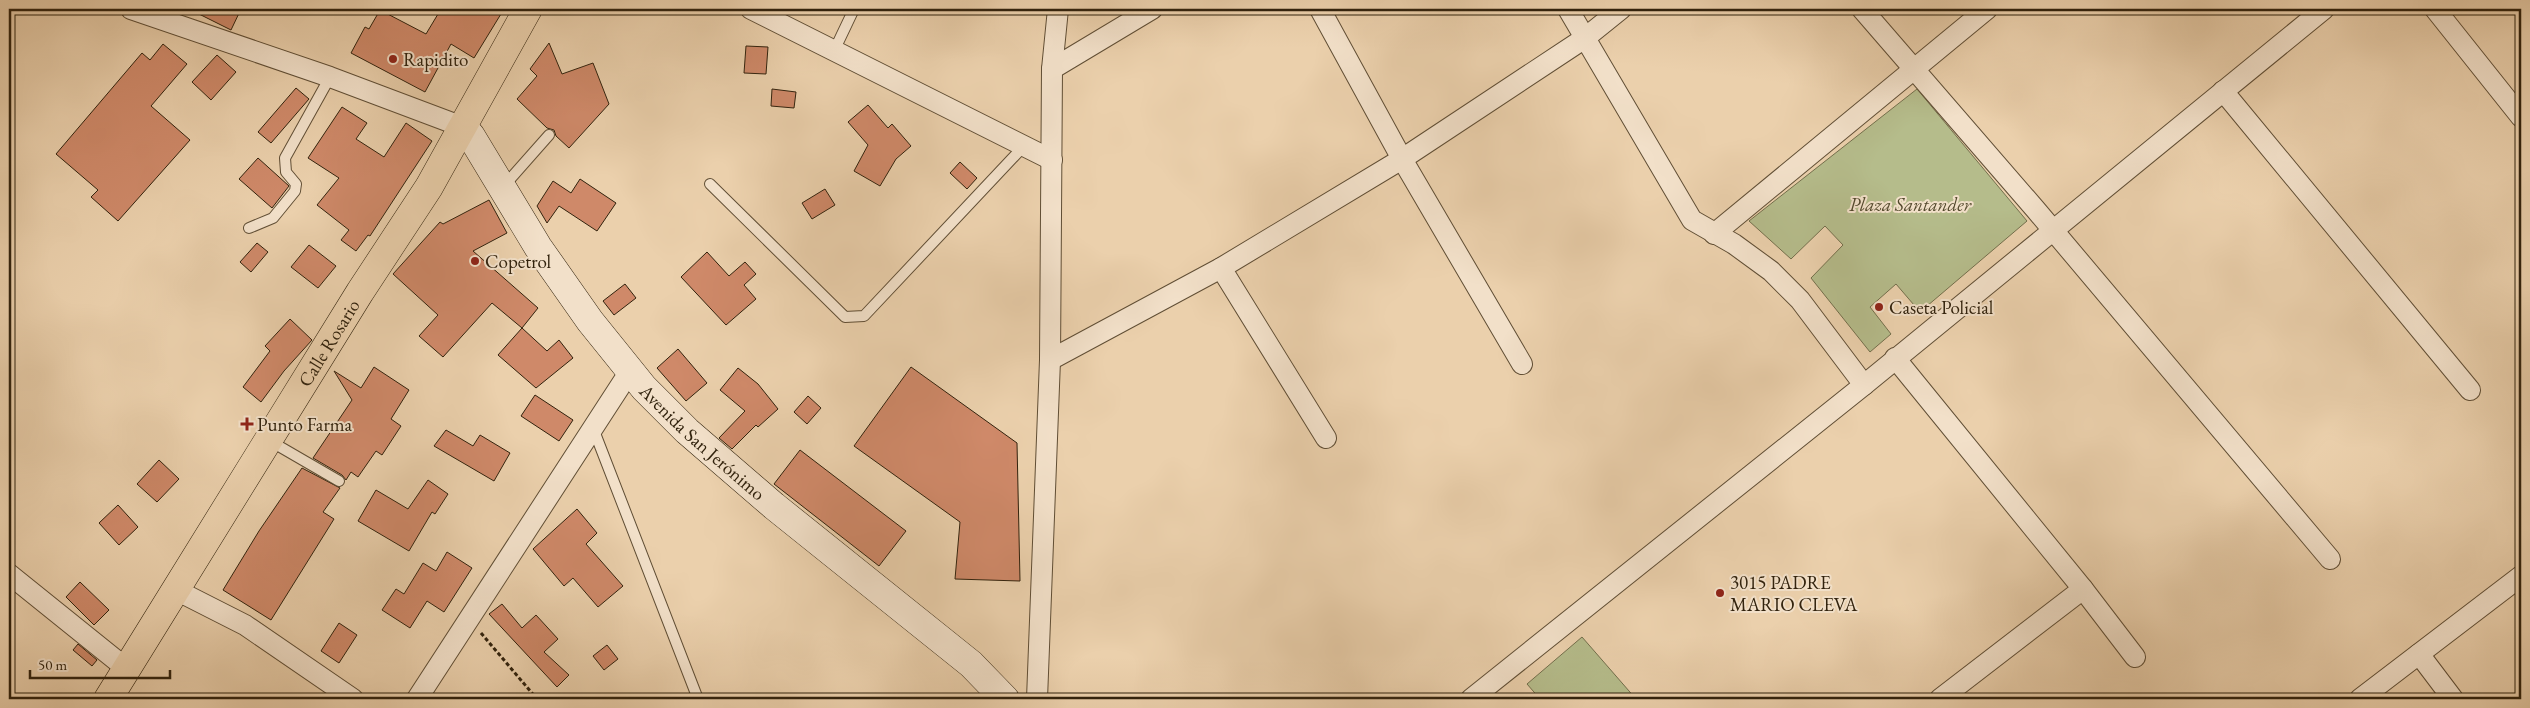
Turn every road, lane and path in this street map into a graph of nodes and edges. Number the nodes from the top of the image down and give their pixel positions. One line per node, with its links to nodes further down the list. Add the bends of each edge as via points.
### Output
1 (131, 9): 18 (street)
2 (528, 9): 21 (main road, Calle Rosario)
3 (751, 9): 15 (street)
4 (854, 9): 15 (lane)
5 (1058, 9): 17 (street)
6 (1152, 9): 17 (street)
7 (1320, 9): 24 (street)
8 (1568, 9): 14 (street)
9 (1621, 9): 14 (street)
10 (1862, 9): 16 (street)
11 (1987, 9): 16 (street)
12 (2324, 9): 19 (street)
13 (2434, 9): 20 (street)
14 (1585, 38): 24 (street); 30 (street, via 1692,220)
15 (834, 51): 23 (street)
16 (1914, 68): 29 (street); 30 (street)
17 (1052, 69): 25 (street)
18 (330, 77): 21 (street); 28 (lane, via 284,158 286,172 296,184 295,191 273,218)
19 (2223, 91): 29 (street); 37 (street)
20 (2521, 117)
21 (463, 127): 27 (street, Avenida San Jerónimo); 40 (main road, Calle Rosario, via 429,188 360,292)
22 (548, 135): 27 (lane)
23 (1023, 146): 25 (street); 26 (lane, via 864,316 854,318 845,317)
24 (1402, 159): 31 (street); 34 (street)
25 (1052, 160): 33 (street)
26 (710, 184)
27 (503, 188): 35 (street, Avenida San Jerónimo, via 538,247)
28 (249, 228)
29 (2052, 231): 32 (street); 42 (street)
30 (1714, 234): 36 (street, via 1772,271 1800,300)
31 (1221, 268): 33 (street); 39 (street)
32 (1895, 358): 36 (street); 45 (street)
33 (1050, 360): 57 (street)
34 (1522, 364)
35 (630, 371): 38 (street); 56 (street, Avenida San Jerónimo, via 687,431 774,506 972,664)
36 (1864, 385): 58 (street)
37 (2470, 390)
38 (593, 428): 47 (street); 55 (lane)
39 (1326, 438)
40 (270, 440): 41 (lane); 46 (main road, Calle Rosario)
41 (339, 481)
42 (2330, 559)
43 (9, 574): 50 (street)
44 (2521, 576): 48 (street)
45 (2083, 589): 49 (street); 59 (street)
46 (176, 590): 50 (main road, Calle Rosario); 52 (street, via 245,625)
47 (469, 619): 53 (street); 54 (path)
48 (2418, 654): 60 (street); 61 (street)
49 (2135, 657)
50 (126, 669): 51 (main road, Calle Rosario)
51 (108, 699)
52 (353, 699)
53 (417, 699)
54 (537, 699)
55 (698, 699)
56 (1005, 699)
57 (1037, 699)
58 (1471, 699)
59 (1940, 699)
60 (2360, 699)
61 (2453, 699)

